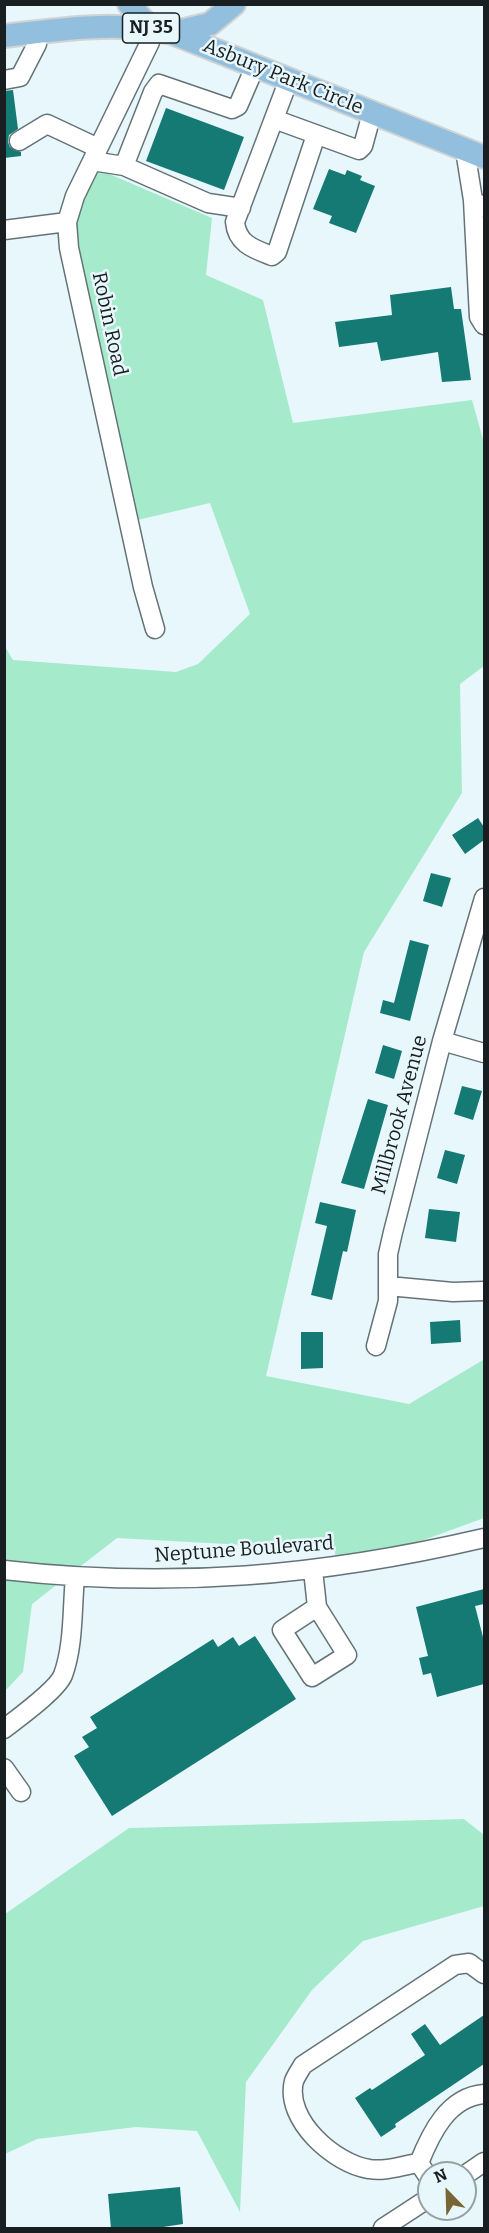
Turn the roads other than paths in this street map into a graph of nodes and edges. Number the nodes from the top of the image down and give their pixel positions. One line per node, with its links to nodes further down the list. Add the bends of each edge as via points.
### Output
1 (129, 4): 4 (main road)
2 (234, 4): 3 (main road, via 210,24)
3 (172, 33): 4 (main road, Asbury Park Circle / NJ 35); 9 (main road, Asbury Park Circle / NJ 35)
4 (150, 35): 5 (main road, Asbury Park Circle / NJ 35, via 73,27); 6 (main road); 8 (main road); 15 (street, Robin Road)
5 (4, 36)
6 (37, 44): 7 (main road); 10 (street, via 20,77)
7 (4, 48)
8 (254, 69): 9 (main road); 17 (street, via 238,106 232,109 159,84)
9 (289, 79): 11 (main road, Asbury Park Circle / NJ 35); 12 (street)
10 (4, 80)
11 (372, 112): 13 (street, via 359,150); 16 (main road, Asbury Park Circle / NJ 35)
12 (274, 119): 13 (street); 19 (street)
13 (316, 135): 19 (street, via 277,252 272,256 248,247 236,229)
14 (19, 141): 15 (street, via 47,124)
15 (95, 154): 17 (street); 20 (street, Robin Road)
16 (475, 154): 18 (street)
17 (124, 166): 19 (street, via 208,203)
18 (478, 204): 22 (street, via 479,317)
19 (241, 208)
20 (67, 222): 21 (street); 23 (street, Robin Road, via 74,271)
21 (4, 230)
22 (484, 325)
23 (155, 629)
24 (484, 898): 25 (street, Millbrook Avenue)
25 (442, 1041): 26 (street); 27 (street, Millbrook Avenue, via 388,1254)
26 (484, 1053)
27 (388, 1286): 28 (street, via 453,1292); 29 (street, Millbrook Avenue)
28 (484, 1290)
29 (376, 1346)
30 (484, 1538): 32 (street, Neptune Boulevard, via 410,1555)
31 (4, 1570): 33 (street, Neptune Boulevard)
32 (313, 1570): 33 (street, Neptune Boulevard, via 184,1580); 34 (street)
33 (75, 1577): 35 (street, via 70,1641 62,1677)
34 (318, 1607)
35 (4, 1729)
36 (4, 1768): 37 (street)
37 (21, 1792)
38 (484, 1974): 41 (street, via 469,1963 454,1965 303,2065 294,2082 296,2104 306,2127 324,2149 344,2163 370,2169)
39 (484, 2094): 40 (street, via 458,2104 442,2117 429,2137)
40 (425, 2161)
41 (417, 2170)
42 (417, 2207): 43 (street)
43 (383, 2229)

